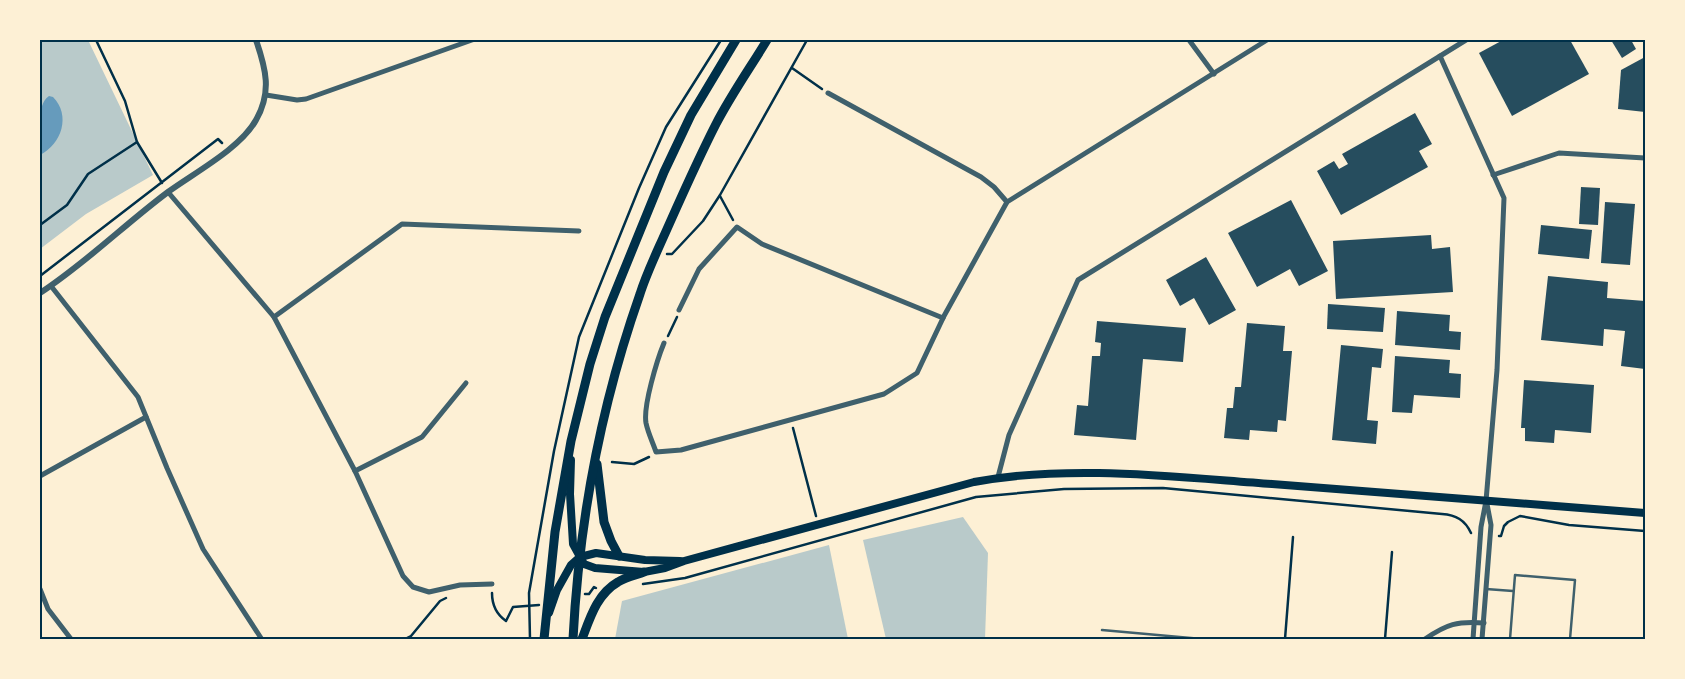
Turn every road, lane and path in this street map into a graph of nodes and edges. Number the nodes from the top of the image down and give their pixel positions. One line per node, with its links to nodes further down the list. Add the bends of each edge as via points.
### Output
1 (96, 40): 15 (path, via 125,101)
2 (256, 40): 14 (street, via 265,67)
3 (472, 40): 14 (street, via 306,99)
4 (736, 40): 37 (highway, via 692,115 664,172 616,286 590,364)
5 (767, 40): 39 (highway, via 717,123 640,292 616,368)
6 (807, 40): 11 (path)
7 (1189, 40): 12 (street)
8 (1267, 40): 12 (street)
9 (1466, 40): 10 (street)
10 (1440, 56): 18 (street); 43 (street, via 1078,280 1009,436)
11 (792, 68): 13 (path); 21 (path)
12 (1214, 74): 22 (street)
13 (828, 93): 22 (street, via 981,177)
14 (266, 95): 20 (street, via 256,122 246,135)
15 (137, 142): 19 (path); 23 (path, via 88,174 67,205)
16 (222, 143): 19 (path, via 218,139)
17 (1645, 158): 18 (street, via 1559,153)
18 (1493, 175): 44 (street, via 1504,198 1497,370)
19 (162, 182): 27 (path)
20 (168, 192): 28 (street); 31 (street)
21 (720, 196): 24 (path); 26 (path, via 703,221 672,254)
22 (1007, 202): 32 (street)
23 (40, 226)
24 (737, 228): 30 (street, via 699,269); 32 (street, via 762,244)
25 (580, 231): 31 (street, via 402,224)
26 (667, 254)
27 (40, 276)
28 (51, 286): 29 (street); 35 (street, via 138,397)
29 (40, 293)
30 (679, 310): 33 (path)
31 (274, 317): 41 (street)
32 (943, 318): 36 (street, via 917,373 884,394)
33 (664, 343): 38 (street, via 658,357 646,421)
34 (466, 383): 41 (street, via 422,437)
35 (146, 417): 42 (street); 69 (street, via 203,549)
36 (792, 420): 38 (street, via 681,450); 46 (path)
37 (571, 441): 53 (main road, via 573,544); 64 (highway, via 555,532)
38 (656, 452): 40 (path, via 634,464)
39 (596, 454): 52 (highway, via 604,522); 53 (highway)
40 (612, 462)
41 (355, 471): 56 (street, via 403,576 413,587 429,592 460,585)
42 (40, 476)
43 (998, 477): 44 (main road, via 1148,475); 54 (main road)
44 (1486, 501): 45 (main road); 59 (street, via 1491,525); 66 (street, via 1481,526)
45 (1645, 513)
46 (816, 516)
47 (1645, 531): 49 (path, via 1569,525 1520,516 1508,522 1501,536)
48 (1475, 534): 57 (path, via 1463,521 1450,514 1163,488 1064,489 976,497 685,578)
49 (1497, 536)
50 (1293, 537): 76 (path)
51 (1392, 552): 77 (path)
52 (618, 556): 53 (main road, via 596,553); 54 (main road)
53 (580, 557): 55 (main road, via 584,564 595,568); 62 (highway); 65 (main road, via 571,565 557,590)
54 (684, 561): 55 (main road)
55 (644, 572): 61 (highway, via 619,581)
56 (492, 584): 64 (path, via 492,601 499,616 506,621 513,607)
57 (637, 585)
58 (40, 589): 70 (street, via 48,609)
59 (1486, 589): 60 (lane); 67 (street)
60 (1514, 591): 81 (lane); 82 (lane, via 1515,575 1575,580)
61 (604, 592): 62 (path, via 594,587 589,594); 74 (highway)
62 (575, 593): 73 (highway)
63 (446, 598): 71 (path)
64 (547, 606): 65 (highway)
65 (545, 623): 72 (highway)
66 (1475, 623): 67 (street); 78 (street, via 1441,628); 79 (street)
67 (1484, 623): 80 (street)
68 (1102, 630): 75 (lane)
69 (261, 638)
70 (71, 639)
71 (405, 639)
72 (544, 639)
73 (573, 639)
74 (582, 639)
75 (1202, 639)
76 (1285, 639)
77 (1385, 639)
78 (1425, 639)
79 (1474, 639)
80 (1482, 639)
81 (1510, 639)
82 (1570, 639)

